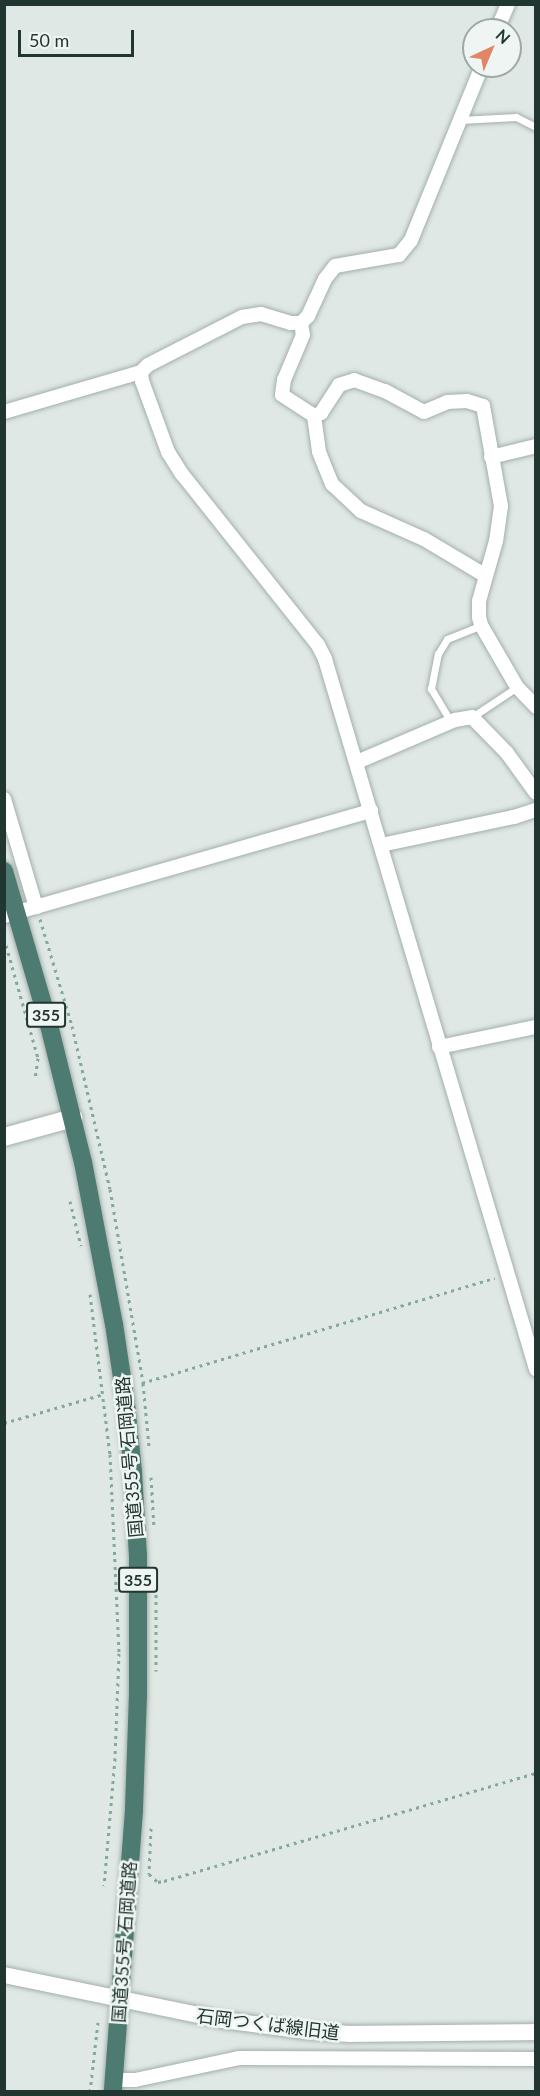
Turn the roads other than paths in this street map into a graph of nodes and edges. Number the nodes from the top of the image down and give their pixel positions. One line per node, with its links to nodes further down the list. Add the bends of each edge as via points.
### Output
1 (508, 4): 2 (street)
2 (502, 18)
3 (477, 78): 4 (street)
4 (460, 120): 5 (lane, via 516,117); 6 (street, via 407,247 394,258 335,266)
5 (536, 127)
6 (301, 323): 7 (street, via 261,314 242,318); 9 (street, via 303,335 284,380 282,395)
7 (141, 372): 8 (street); 18 (street, via 168,452 182,474 320,648)
8 (4, 412)
9 (314, 416): 11 (street, via 321,413 339,385 354,380 424,412 447,402 467,401 483,406); 12 (street, via 319,452 337,491 361,511 424,539)
10 (536, 446): 11 (street)
11 (491, 457): 12 (street, via 501,506)
12 (486, 576): 13 (street, via 478,610)
13 (481, 625): 14 (street); 17 (lane, via 447,639 438,654 431,688)
14 (517, 687): 15 (street); 16 (lane)
15 (536, 707)
16 (472, 717): 17 (street); 19 (street, via 507,753)
17 (451, 722): 18 (street)
18 (357, 762): 22 (street)
19 (536, 793)
20 (4, 799): 25 (street)
21 (536, 810): 23 (street)
22 (371, 811): 23 (street); 25 (street)
23 (381, 845): 28 (street)
24 (4, 871): 26 (highway, 国道355号 石岡道路 / 355)
25 (36, 906): 26 (street)
26 (10, 914): 29 (highway, 国道355号 石岡道路 / 355)
27 (536, 1027): 28 (street)
28 (439, 1047): 31 (street)
29 (73, 1118): 30 (main road); 33 (highway, 国道355号 石岡道路 / 355, via 101,1248 124,1387 133,1472 139,1626 134,1810)
30 (4, 1137)
31 (536, 1369)
32 (4, 1975): 33 (street, 石岡つくば線旧道)
33 (120, 2000): 34 (street, 石岡つくば線旧道, via 306,2031); 36 (highway, 国道355号 石岡道路 / 355)
34 (536, 2032)
35 (536, 2059): 36 (street, via 239,2058)
36 (114, 2086)

